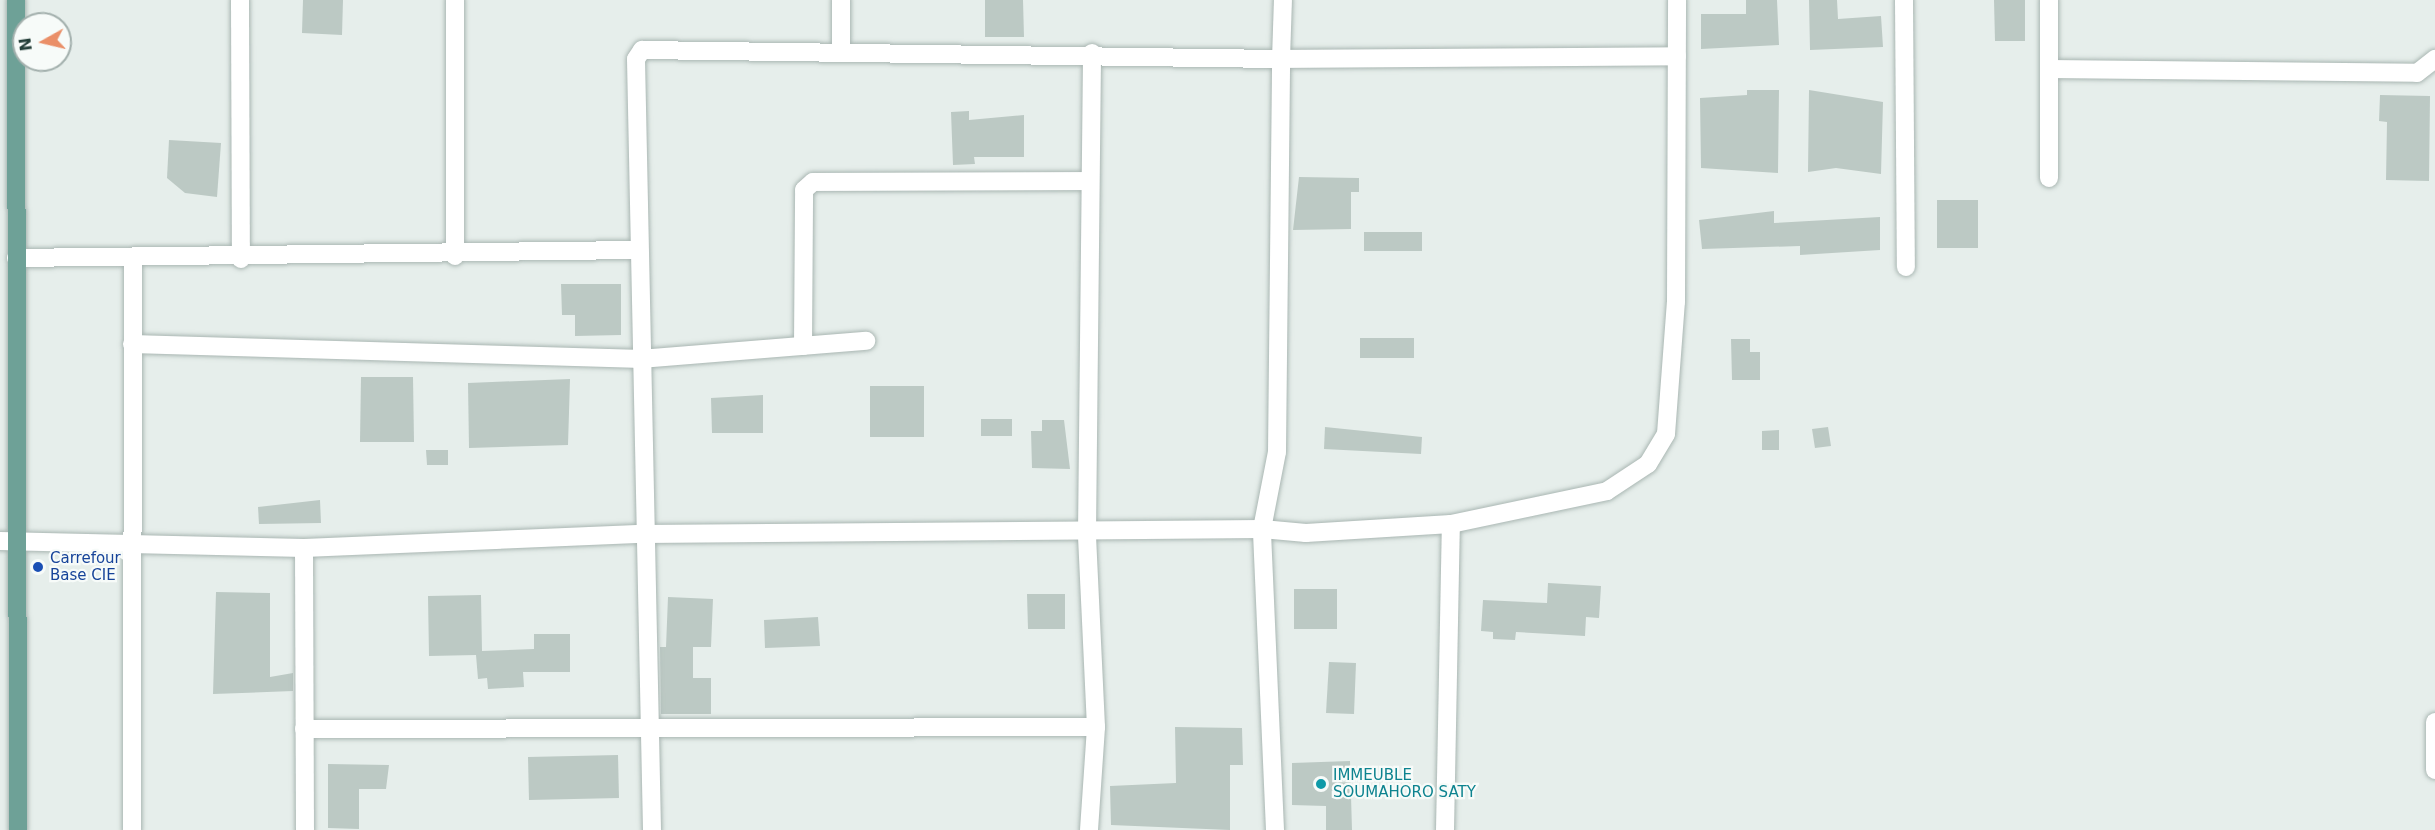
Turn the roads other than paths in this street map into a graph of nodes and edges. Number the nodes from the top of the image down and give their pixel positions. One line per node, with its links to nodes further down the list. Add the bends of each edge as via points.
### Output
1 (16, 0): 19 (main road)
2 (240, 0): 21 (street)
3 (455, 0): 18 (street)
4 (841, 0): 9 (street)
5 (1283, 0): 12 (street)
6 (1677, 0): 11 (street)
7 (1904, 0): 22 (street)
8 (2049, 0): 14 (street)
9 (841, 50): 10 (street); 17 (street, via 642,50 636,59)
10 (1092, 53): 12 (street); 16 (street)
11 (1677, 56): 12 (street); 27 (street, via 1676,302 1666,434 1648,464 1627,482 1607,491)
12 (1281, 59): 28 (street, via 1277,452)
13 (2435, 59): 14 (street, via 2417,73)
14 (2049, 69): 15 (street)
15 (2049, 178)
16 (1090, 182): 25 (street, via 813,182 804,190); 30 (street)
17 (638, 250): 18 (street); 26 (street)
18 (455, 256): 21 (street)
19 (16, 258): 20 (street); 31 (main road)
20 (133, 259): 21 (street); 24 (street)
21 (241, 259)
22 (1906, 267)
23 (866, 341): 25 (street)
24 (132, 344): 26 (street); 32 (street)
25 (803, 346): 26 (street)
26 (640, 359): 29 (street)
27 (1451, 524): 28 (street, via 1306,533); 45 (street)
28 (1262, 529): 30 (street); 44 (street)
29 (643, 534): 30 (street); 33 (street); 35 (street)
30 (1087, 534): 36 (street)
31 (7, 542): 32 (street); 39 (main road)
32 (129, 545): 33 (street); 40 (street)
33 (304, 548): 37 (street)
34 (2435, 722): 38 (street)
35 (649, 726): 36 (street); 37 (street); 42 (street)
36 (1096, 727): 43 (street)
37 (304, 729): 41 (street)
38 (2435, 770)
39 (18, 830)
40 (132, 830)
41 (305, 830)
42 (652, 830)
43 (1089, 830)
44 (1275, 830)
45 (1445, 830)

